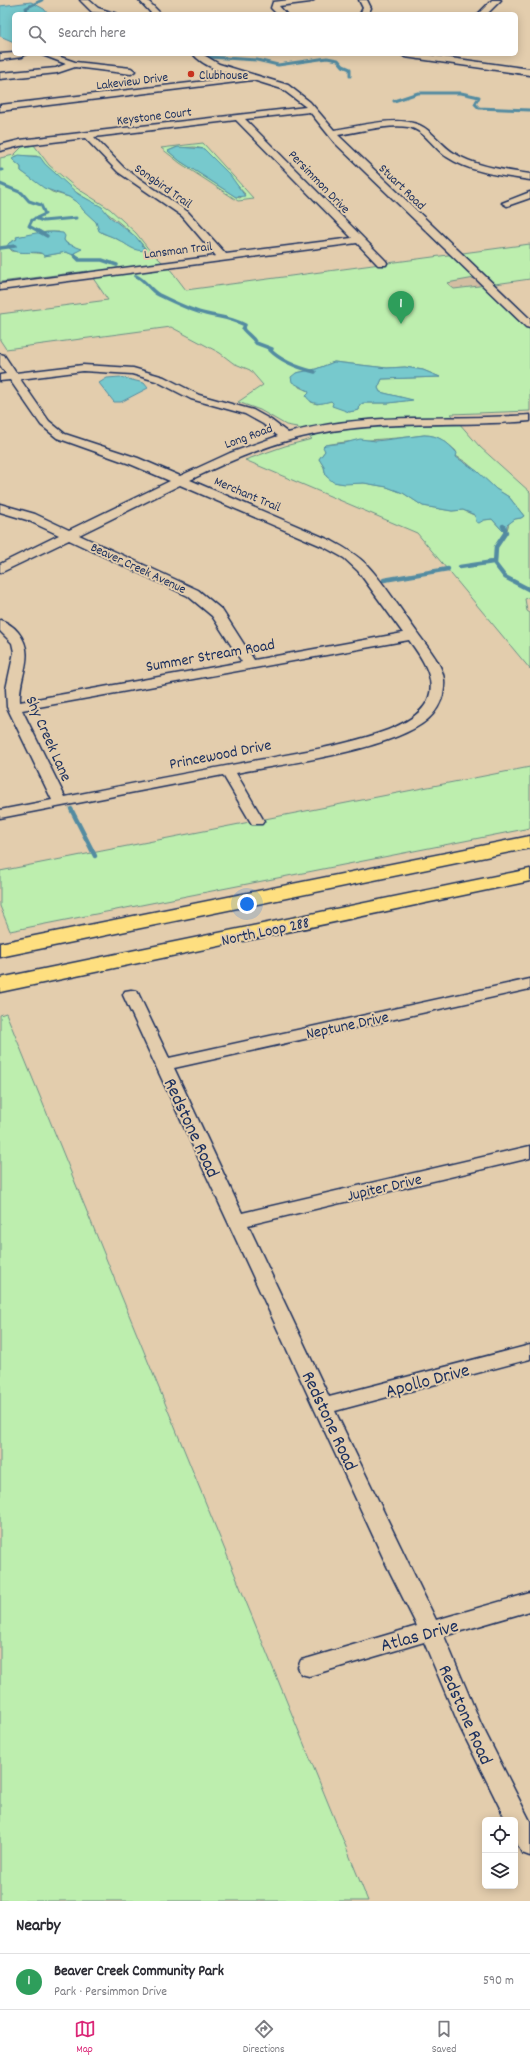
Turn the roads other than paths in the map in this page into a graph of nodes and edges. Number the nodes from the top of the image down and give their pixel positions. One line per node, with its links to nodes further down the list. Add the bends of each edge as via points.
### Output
1 (84, 0): 6 (street, via 95,10)
2 (143, 0): 7 (street)
3 (310, 0): 8 (street, via 276,4 275,8)
4 (364, 0): 9 (street, via 367,8)
5 (497, 0): 10 (street)
6 (104, 12)
7 (155, 12)
8 (280, 12)
9 (365, 12)
10 (484, 12)
11 (12, 55): 15 (street)
12 (50, 56): 16 (street)
13 (199, 56): 20 (street, via 206,63)
14 (429, 56): 18 (street)
15 (0, 57)
16 (74, 64): 17 (street); 19 (street, via 60,69)
17 (131, 70)
18 (530, 72)
19 (0, 76)
20 (253, 77): 21 (street, Lakeview Drive, via 222,83); 22 (street, Stuart Road, via 287,88)
21 (0, 108)
22 (311, 109): 23 (street, Keystone Court); 24 (street, Stuart Road)
23 (239, 118): 25 (street, Keystone Court); 30 (street, Persimmon Drive)
24 (332, 133): 27 (street, via 399,125 412,126 420,129 461,160 492,170); 34 (street, Stuart Road, via 360,163)
25 (88, 136): 26 (street, Keystone Court); 31 (street, Songbird Trail, via 121,170 186,214)
26 (0, 148)
27 (530, 177)
28 (530, 196): 29 (street)
29 (507, 202)
30 (359, 240): 31 (street, Lansman Trail); 32 (street, Persimmon Drive)
31 (224, 258): 33 (street, Lansman Trail)
32 (382, 263)
33 (0, 287)
34 (530, 325)
35 (0, 357): 36 (street, Merchant Trail)
36 (13, 376): 37 (street); 39 (street, via 83,368 134,371 160,379 194,397 249,412); 40 (street, Merchant Trail, via 45,423 61,436 128,458)
37 (0, 378)
38 (530, 418): 39 (street, Long Road, via 374,423 333,427)
39 (286, 437): 40 (street, Long Road, via 235,454)
40 (180, 480): 42 (street, Long Road); 45 (street, Merchant Trail, via 348,555 363,568)
41 (0, 508): 42 (street, Beaver Creek Avenue, via 24,514)
42 (69, 535): 43 (street, Long Road); 46 (street, Beaver Creek Avenue, via 199,596 217,612)
43 (0, 569)
44 (0, 624): 48 (street, Shy Creek Lane, via 13,635 21,652 21,661 12,689)
45 (412, 635): 46 (street, Summer Stream Road); 47 (street, Merchant Trail, via 436,671 438,689)
46 (250, 664): 48 (street, Summer Stream Road)
47 (434, 702): 49 (street, Princewood Drive, via 428,712 410,726 378,739)
48 (14, 706): 50 (street, Shy Creek Lane)
49 (227, 770): 50 (street, Princewood Drive); 52 (street)
50 (60, 802): 51 (street, Princewood Drive)
51 (0, 814)
52 (257, 821)
53 (530, 842): 56 (highway, North Loop 288)
54 (530, 875): 55 (highway, North Loop 288)
55 (332, 916): 60 (highway, North Loop 288); 62 (highway, via 218,948)
56 (134, 923): 57 (highway); 58 (highway, North Loop 288)
57 (0, 944)
58 (0, 950)
59 (530, 984): 63 (street, Neptune Drive)
60 (0, 985)
61 (131, 995): 63 (street, Redstone Road)
62 (0, 997)
63 (164, 1064): 65 (street, Redstone Road)
64 (530, 1152): 65 (street, Jupiter Drive)
65 (237, 1221): 67 (street, Redstone Road)
66 (530, 1352): 67 (street, Apollo Drive)
67 (324, 1406): 69 (street, Redstone Road)
68 (530, 1602): 69 (street, Atlas Drive)
69 (431, 1632): 70 (street, Atlas Drive); 71 (street, Redstone Road, via 471,1727)
70 (308, 1667)
71 (530, 1845)

